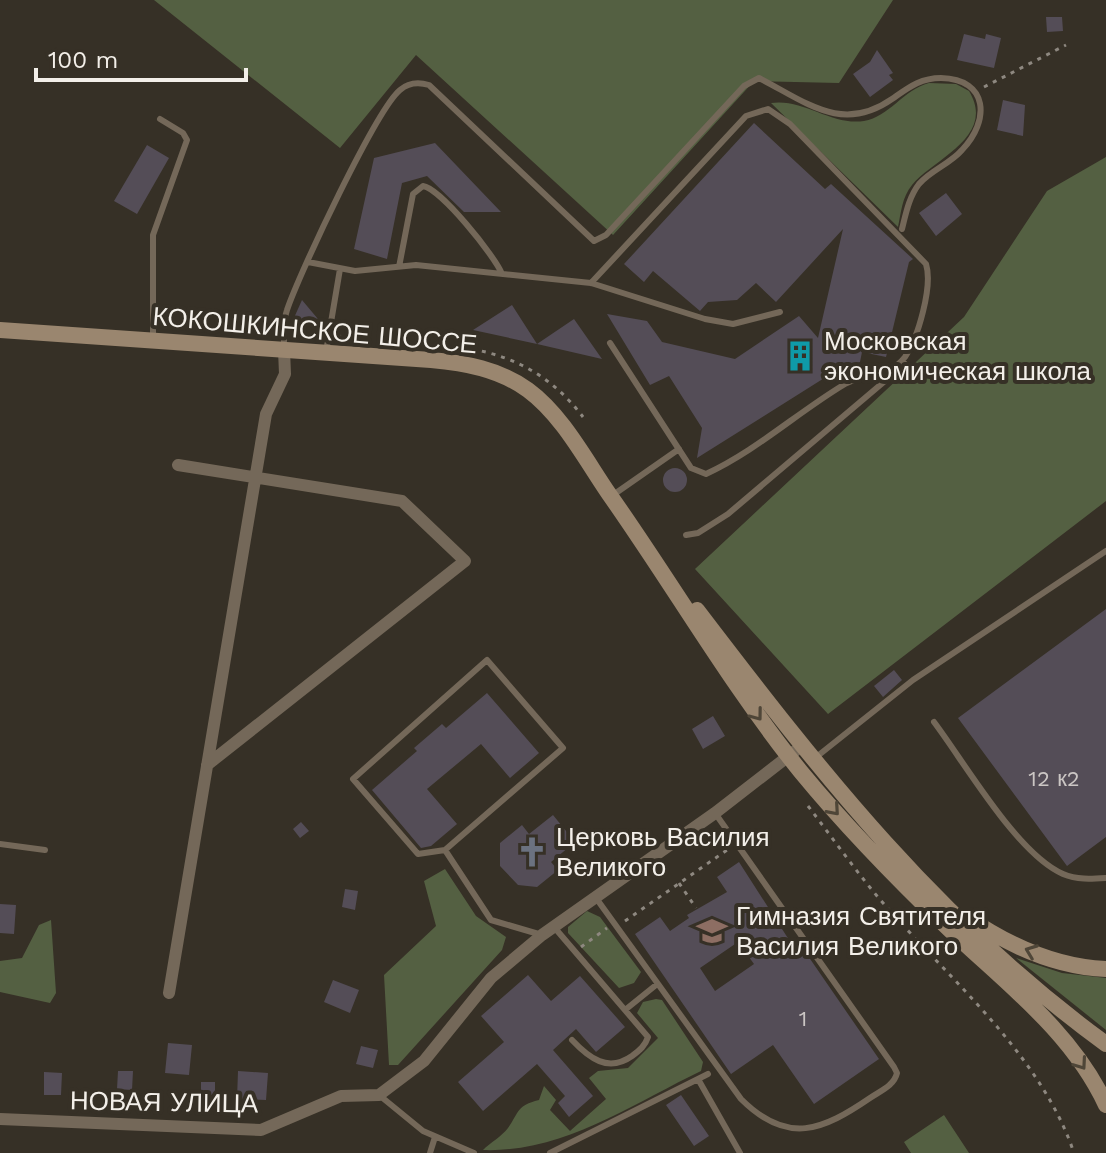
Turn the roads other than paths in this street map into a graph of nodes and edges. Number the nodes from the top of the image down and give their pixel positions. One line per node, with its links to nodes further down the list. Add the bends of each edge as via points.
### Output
1 (160, 119): 10 (lane, via 187,140 153,235)
2 (902, 229): 3 (lane, via 919,184 970,139 979,109 976,89 967,82 918,81 868,113 836,116 759,78 744,86 606,235 594,241 429,85 410,85 400,90 378,123)
3 (308, 262): 5 (lane); 12 (lane, via 287,311)
4 (399, 267): 5 (lane); 6 (lane); 6 (lane, via 413,194 423,186 436,192)
5 (340, 269): 13 (lane)
6 (502, 274): 7 (lane)
7 (591, 283): 8 (lane, via 723,323); 15 (lane, via 746,116 768,109 790,124 926,264 929,291 906,355 895,367 883,375 847,382 706,474 691,468)
8 (780, 312)
9 (0, 330): 10 (main road, КОКОШКИНСКОЕ ШОССЕ)
10 (153, 339): 12 (main road, КОКОШКИНСКОЕ ШОССЕ)
11 (610, 343): 15 (lane)
12 (284, 350): 13 (main road, КОКОШКИНСКОЕ ШОССЕ); 17 (street, via 285,374 266,414)
13 (326, 352): 18 (main road, КОКОШКИНСКОЕ ШОССЕ, via 445,361 507,377 544,404)
14 (905, 364): 19 (lane, via 728,514)
15 (679, 449): 18 (lane)
16 (178, 465): 17 (street)
17 (255, 477): 24 (street); 24 (street, via 402,501 465,561)
18 (611, 496): 22 (main road, КОКОШКИНСКОЕ ШОССЕ, via 721,665)
19 (686, 535)
20 (1106, 551): 23 (lane, via 913,680)
21 (934, 722): 30 (lane, via 1028,848 1072,878)
22 (795, 751): 23 (main road); 25 (street); 34 (main road, one-way to 34, via 861,841)
23 (812, 760): 29 (main road)
24 (207, 765): 37 (street)
25 (715, 813): 31 (street); 36 (lane, via 894,1067 895,1079 828,1125 803,1129 775,1122 741,1099)
26 (0, 844): 27 (lane)
27 (45, 850)
28 (445, 850): 28 (lane, via 418,854 353,779 487,660 563,748); 33 (lane, via 491,920)
29 (908, 869): 35 (main road, one-way to 29, via 1065,963 1014,945 960,912); 40 (main road, via 997,957)
30 (1106, 878)
31 (596, 897): 32 (street); 36 (lane)
32 (554, 927): 33 (street); 38 (lane)
33 (542, 935): 44 (street, via 491,978 424,1061)
34 (990, 966): 41 (main road); 45 (main road, one-way to 45, via 1065,1041)
35 (1106, 969)
36 (656, 985): 38 (lane)
37 (169, 993)
38 (625, 1010): 39 (lane, via 648,1037 625,1061 602,1064)
39 (572, 1040)
40 (1106, 1044)
41 (1106, 1057)
42 (708, 1074): 43 (lane)
43 (698, 1079): 48 (lane); 52 (lane)
44 (379, 1095): 46 (street, НОВАЯ УЛИЦА, via 341,1096 261,1130); 47 (lane)
45 (1106, 1105)
46 (0, 1119)
47 (435, 1137): 49 (lane); 50 (lane)
48 (563, 1151): 51 (lane)
49 (430, 1153)
50 (474, 1153)
51 (550, 1153)
52 (740, 1153)

